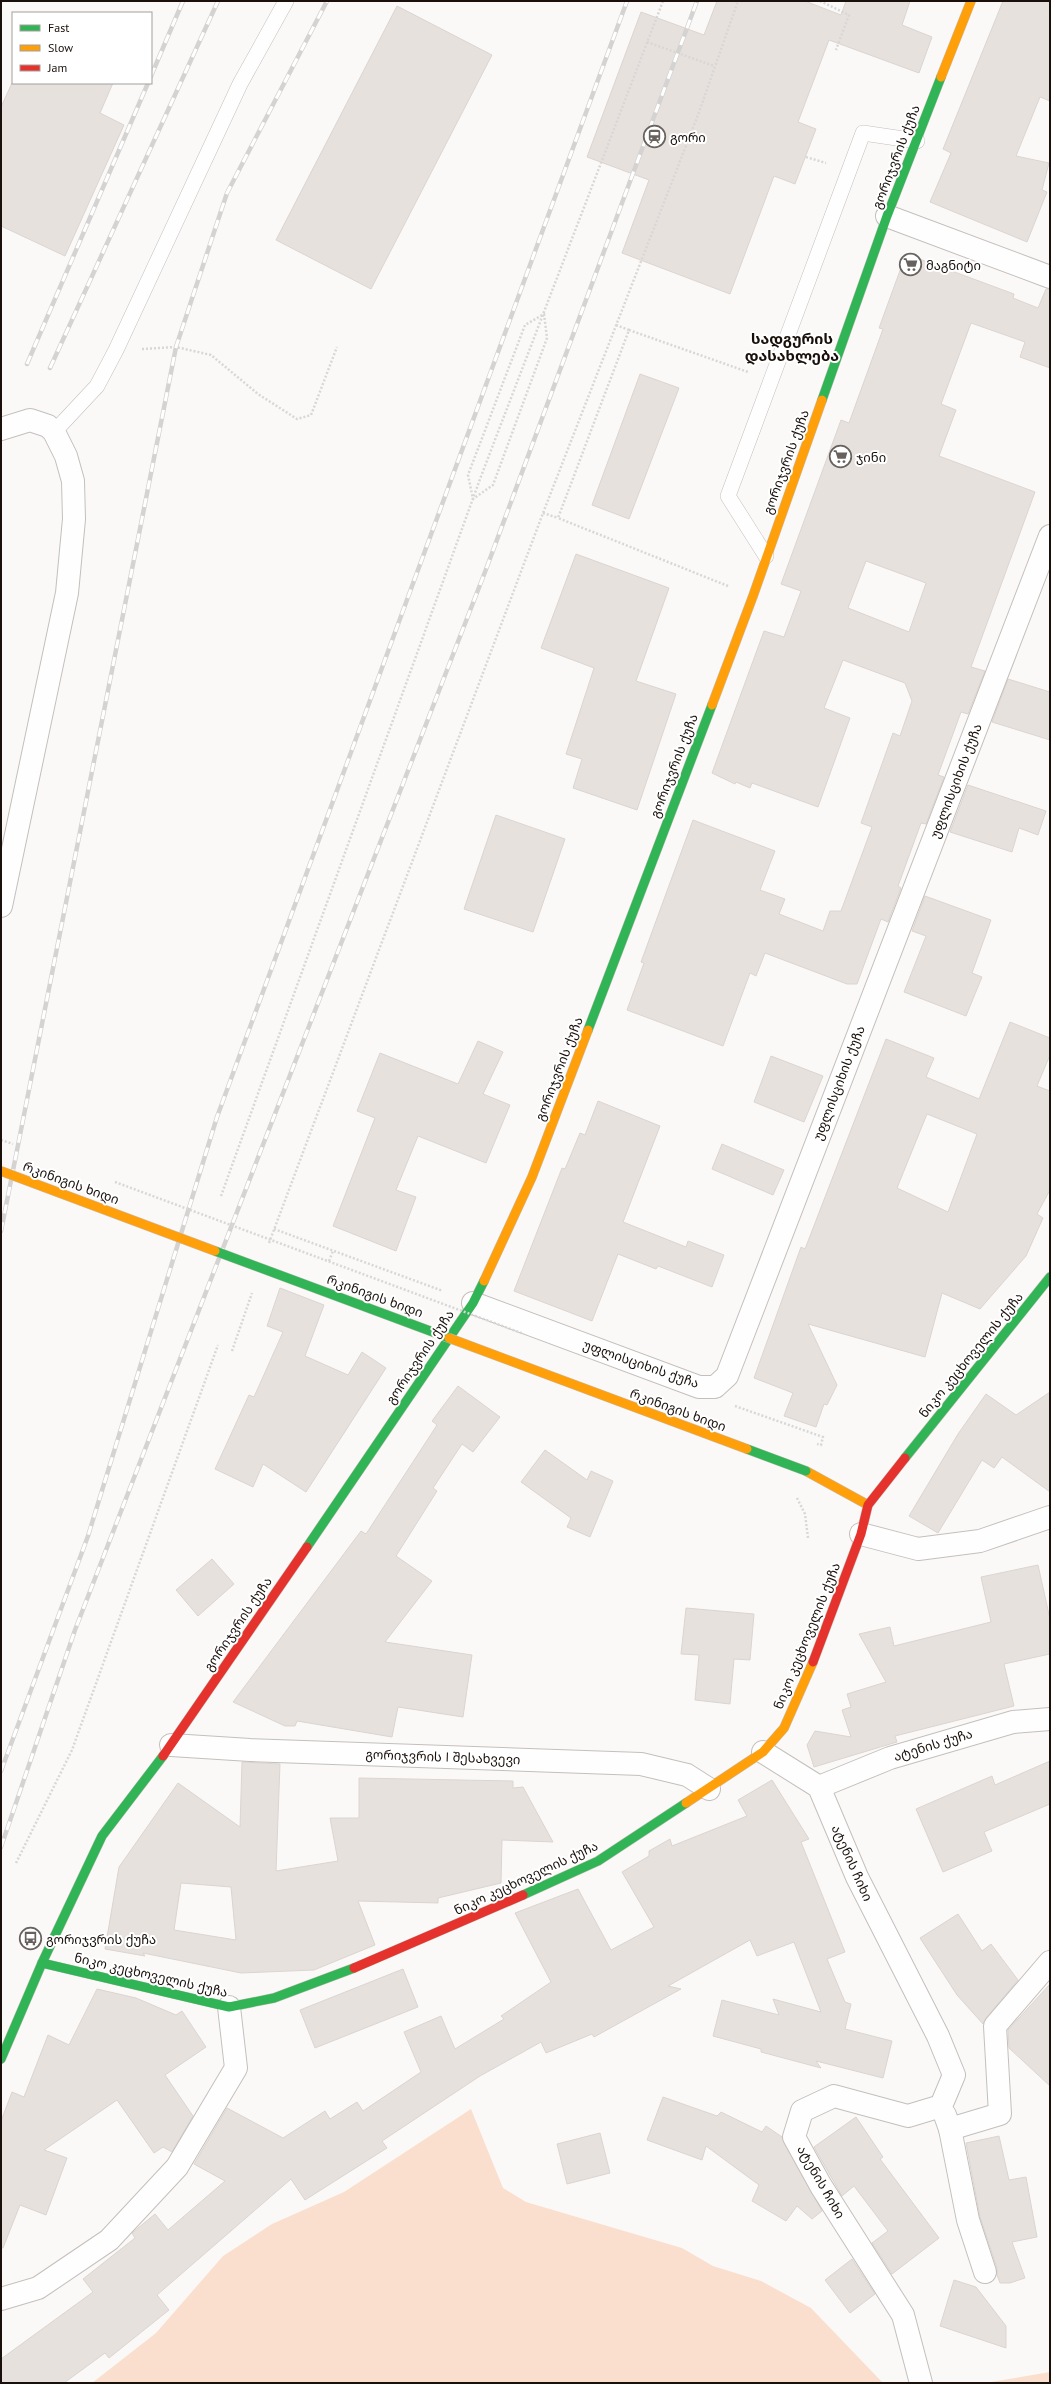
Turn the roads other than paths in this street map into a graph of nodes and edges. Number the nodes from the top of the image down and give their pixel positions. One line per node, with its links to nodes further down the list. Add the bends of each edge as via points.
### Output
1 (286, 1): 7 (lane, via 240,84 97,386)
2 (971, 1): 3 (main road, გორიჯვრის ქუჩა)
3 (917, 141): 4 (main road, გორიჯვრის ქუჩა); 9 (lane, via 863,133 728,496)
4 (887, 216): 5 (street); 9 (main road, გორიჯვრის ქუჩა)
5 (1050, 277)
6 (1, 429): 7 (street, via 30,420 48,426)
7 (54, 432): 10 (street, via 66,456 73,481 74,519 67,593)
8 (1050, 536): 13 (street, უფლისციხის ქუჩა, via 727,1376 715,1387 699,1386)
9 (766, 556): 13 (main road, გორიჯვრის ქუჩა, via 532,1176)
10 (1, 906)
11 (1, 1171): 14 (main road, რკინიგის ხიდი, bridge, via 806,1471)
12 (1050, 1276): 14 (main road, ნიკო კეცხოველის ქუჩა)
13 (473, 1303): 18 (main road, გორიჯვრის ქუჩა)
14 (868, 1505): 16 (main road, ნიკო კეცხოველის ქუჩა)
15 (1050, 1517): 16 (street, via 980,1541 918,1549)
16 (861, 1534): 19 (main road, ნიკო კეცხოველის ქუჩა, via 809,1673 784,1728)
17 (1050, 1719): 20 (street, ატენის ქუჩა, via 1006,1724 890,1758)
18 (171, 1744): 21 (street, გორიჯვრის I შესახვევი, via 250,1750 641,1764 688,1775); 23 (main road, გორიჯვრის ქუჩა, via 102,1836)
19 (764, 1752): 20 (street); 21 (main road, ნიკო კეცხოველის ქუჩა)
20 (819, 1787): 26 (street, ატენის ჩიხი, via 857,1877 938,2036 954,2075)
21 (709, 1789): 24 (main road, ნიკო კეცხოველის ქუჩა, via 598,1861 436,1934 319,1982 274,1998)
22 (1050, 1962): 27 (street, via 995,2026 1000,2114)
23 (42, 1963): 24 (main road, ნიკო კეცხოველის ქუჩა); 25 (main road, გორიჯვრის ქუჩა)
24 (229, 2007): 29 (street, via 236,2068 177,2167 109,2240 38,2288)
25 (1, 2059)
26 (942, 2106): 27 (street); 30 (street, ატენის ჩიხი, via 908,2116 834,2096 802,2111 794,2137 821,2186 903,2315)
27 (950, 2129): 28 (street, via 968,2220)
28 (985, 2272)
29 (1, 2299)
30 (921, 2383)

